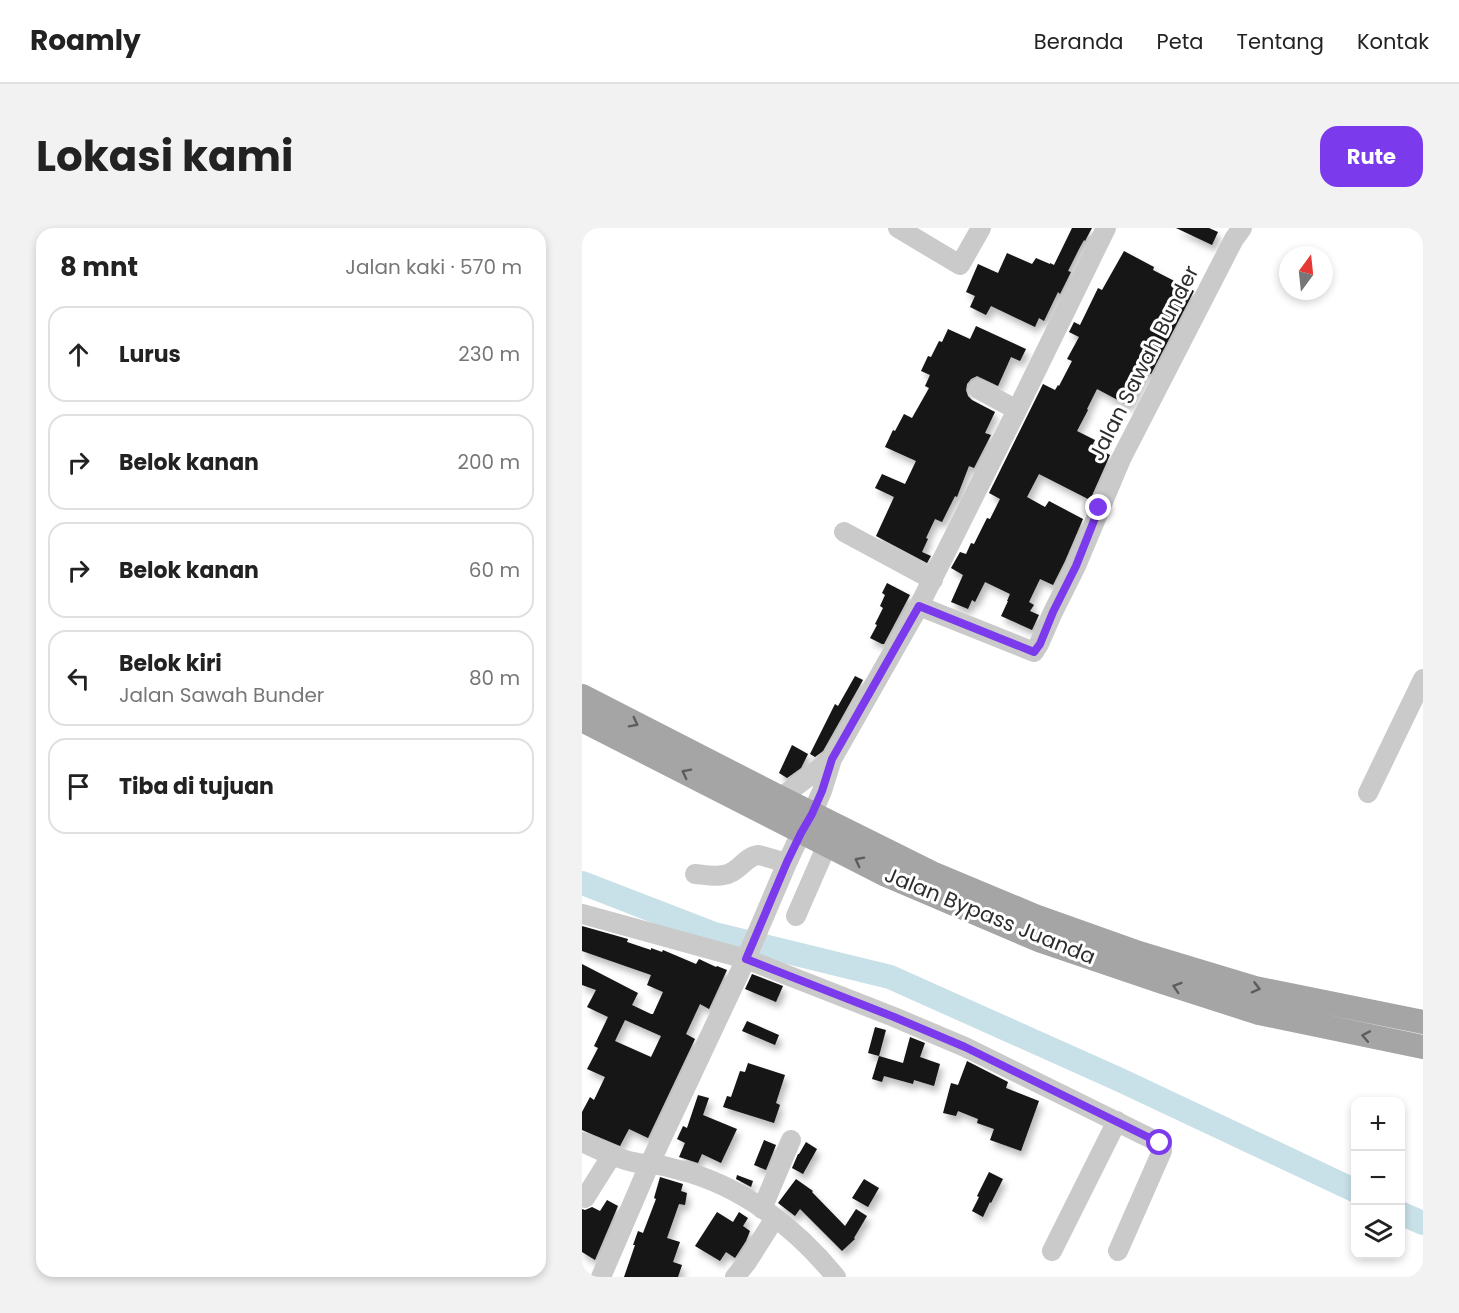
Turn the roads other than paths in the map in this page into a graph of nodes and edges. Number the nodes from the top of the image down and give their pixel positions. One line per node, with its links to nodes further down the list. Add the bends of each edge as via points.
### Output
1 (898, 228): 2 (street, via 960,265)
2 (981, 228)
3 (1106, 228): 6 (street)
4 (1242, 228): 9 (street, Jalan Sawah Bunder, via 1121,459 1034,652)
5 (978, 389): 6 (street)
6 (1017, 410): 8 (street)
7 (844, 532): 8 (street)
8 (933, 580): 9 (street)
9 (919, 606): 13 (street)
10 (1423, 679): 14 (street)
11 (582, 696): 15 (main road, Jalan Bypass Juanda, one-way to 15)
12 (582, 720): 16 (main road, Jalan Bypass Juanda, one-way to 12)
13 (832, 759): 15 (street); 16 (street)
14 (1368, 793)
15 (780, 798): 16 (main road, Jalan Bypass Juanda)
16 (807, 823): 17 (main road, Jalan Bypass Juanda); 18 (street); 22 (main road, Jalan Bypass Juanda, via 1035,916)
17 (826, 845): 21 (street); 22 (main road, Jalan Bypass Juanda, one-way to 17, via 1041,941)
18 (787, 862): 19 (street, via 754,855 727,875); 23 (street)
19 (695, 874)
20 (582, 914): 23 (street)
21 (796, 916)
22 (1107, 951): 24 (main road, Jalan Bypass Juanda, one-way to 24, via 1139,953 1255,988); 25 (main road, Jalan Bypass Juanda, one-way to 22, via 1258,1013 1161,982)
23 (747, 956): 26 (street, via 965,1047); 30 (street)
24 (1423, 1022)
25 (1423, 1047)
26 (1117, 1121): 33 (street); 34 (street, via 1160,1143 1162,1148)
27 (791, 1140): 32 (street)
28 (582, 1142): 29 (street)
29 (612, 1155): 30 (street); 31 (street)
30 (650, 1164): 32 (street, via 713,1181); 35 (street)
31 (585, 1198)
32 (769, 1213): 36 (street, via 747,1262); 37 (street, via 813,1250)
33 (1052, 1251)
34 (1118, 1251)
35 (602, 1277)
36 (735, 1277)
37 (836, 1277)

